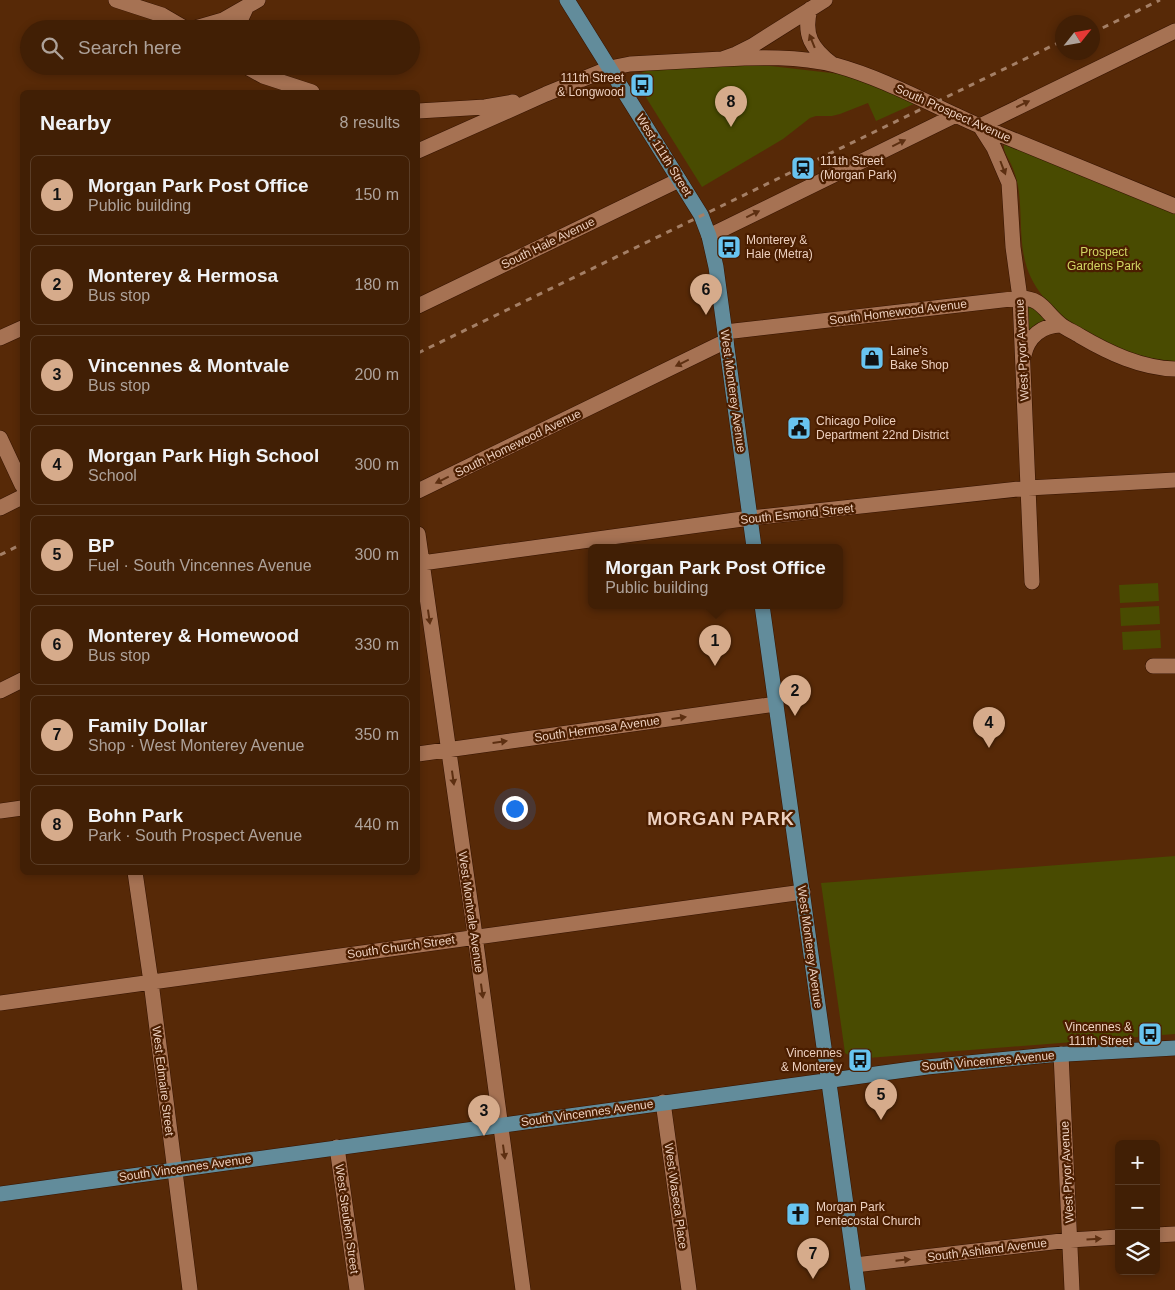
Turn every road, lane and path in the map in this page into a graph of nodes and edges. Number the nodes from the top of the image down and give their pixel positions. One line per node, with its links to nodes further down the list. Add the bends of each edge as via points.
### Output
1 (116, 0): 6 (street)
2 (148, 0): 6 (street)
3 (567, 0): 13 (main road, West 111th Street)
4 (818, 3): 11 (street, via 752,46); 12 (street, one-way to 4, via 817,53 808,30 808,18)
5 (252, 4): 8 (street); 9 (street)
6 (162, 15): 7 (street)
7 (171, 20)
8 (223, 20)
9 (242, 20)
10 (1175, 31): 19 (street, one-way to 10)
11 (722, 59): 12 (street, South Prospect Avenue, via 759,57); 13 (street, South Prospect Avenue)
12 (833, 65): 18 (street, South Prospect Avenue, via 892,85)
13 (610, 68): 16 (street, South Prospect Avenue); 21 (main road, West 111th Street)
14 (261, 75): 15 (street)
15 (306, 90)
16 (546, 94): 17 (street, via 486,107); 20 (street)
17 (420, 111)
18 (956, 115): 19 (street, South Prospect Avenue); 23 (street, one-way to 18)
19 (980, 126): 22 (street, South Prospect Avenue); 24 (street, West Pryor Avenue, one-way to 24, via 994,148 1009,183)
20 (420, 150)
21 (679, 180): 23 (main road, West 111th Street, via 701,215); 25 (street, South Hale Avenue)
22 (1175, 206)
23 (709, 236): 28 (main road, West Monterey Avenue)
24 (1020, 298): 26 (street, South Homewood Avenue, via 1030,298 1039,303); 28 (street, South Homewood Avenue); 30 (street, West Pryor Avenue)
25 (420, 305)
26 (1061, 325): 30 (street, via 1051,325 1035,334 1025,347); 31 (street, South Homewood Avenue, via 1116,355)
27 (20, 329): 29 (street)
28 (725, 337): 36 (street, South Homewood Avenue, one-way to 36); 39 (main road, West Monterey Avenue)
29 (0, 338)
30 (1022, 360): 35 (street, West Pryor Avenue)
31 (1175, 369)
32 (0, 438): 34 (street)
33 (1175, 480): 35 (street, South Esmond Street)
34 (20, 481)
35 (1028, 488): 39 (street, South Esmond Street); 43 (street, West Pryor Avenue)
36 (420, 490)
37 (20, 498): 38 (street)
38 (0, 508)
39 (750, 518): 40 (main road, West Monterey Avenue); 42 (street, South Esmond Street)
40 (754, 544)
41 (420, 548): 42 (street, West Montvale Avenue)
42 (422, 563): 50 (street, West Montvale Avenue, one-way to 50)
43 (1032, 582)
44 (763, 609): 49 (main road, West Monterey Avenue)
45 (1153, 666): 46 (street)
46 (1175, 666)
47 (20, 681): 48 (street)
48 (0, 691)
49 (776, 704): 50 (street, South Hermosa Avenue, one-way to 49); 55 (main road, West Monterey Avenue)
50 (449, 749): 51 (street, South Hermosa Avenue); 56 (street, West Montvale Avenue, one-way to 56)
51 (420, 754)
52 (20, 808): 53 (street)
53 (0, 811)
54 (135, 875): 57 (street, West Edmaire Street)
55 (802, 892): 56 (street, South Church Street); 61 (main road, West Monterey Avenue)
56 (475, 937): 57 (street, South Church Street); 63 (street, West Montvale Avenue, one-way to 63)
57 (150, 982): 58 (street, South Church Street); 65 (street, West Edmaire Street)
58 (0, 1003)
59 (1175, 1048): 60 (main road, South Vincennes Avenue)
60 (1061, 1054): 61 (main road, South Vincennes Avenue); 70 (street, West Pryor Avenue)
61 (828, 1079): 62 (main road, South Vincennes Avenue); 71 (main road, West Monterey Avenue)
62 (663, 1102): 63 (main road, South Vincennes Avenue); 75 (street, West Waseca Place)
63 (500, 1125): 64 (main road, South Vincennes Avenue); 74 (street, West Montvale Avenue, one-way to 74)
64 (337, 1147): 65 (main road, South Vincennes Avenue); 73 (street, West Steuben Street)
65 (174, 1170): 66 (main road, South Vincennes Avenue); 72 (street, West Edmaire Street)
66 (0, 1194)
67 (1175, 1234): 68 (street)
68 (1160, 1235)
69 (1115, 1237): 70 (street, South Ashland Avenue, one-way to 69)
70 (1070, 1240): 71 (street, South Ashland Avenue, one-way to 70); 77 (street, West Pryor Avenue)
71 (855, 1265): 76 (main road, West Monterey Avenue)
72 (190, 1290)
73 (357, 1290)
74 (523, 1290)
75 (689, 1290)
76 (858, 1290)
77 (1072, 1290)

